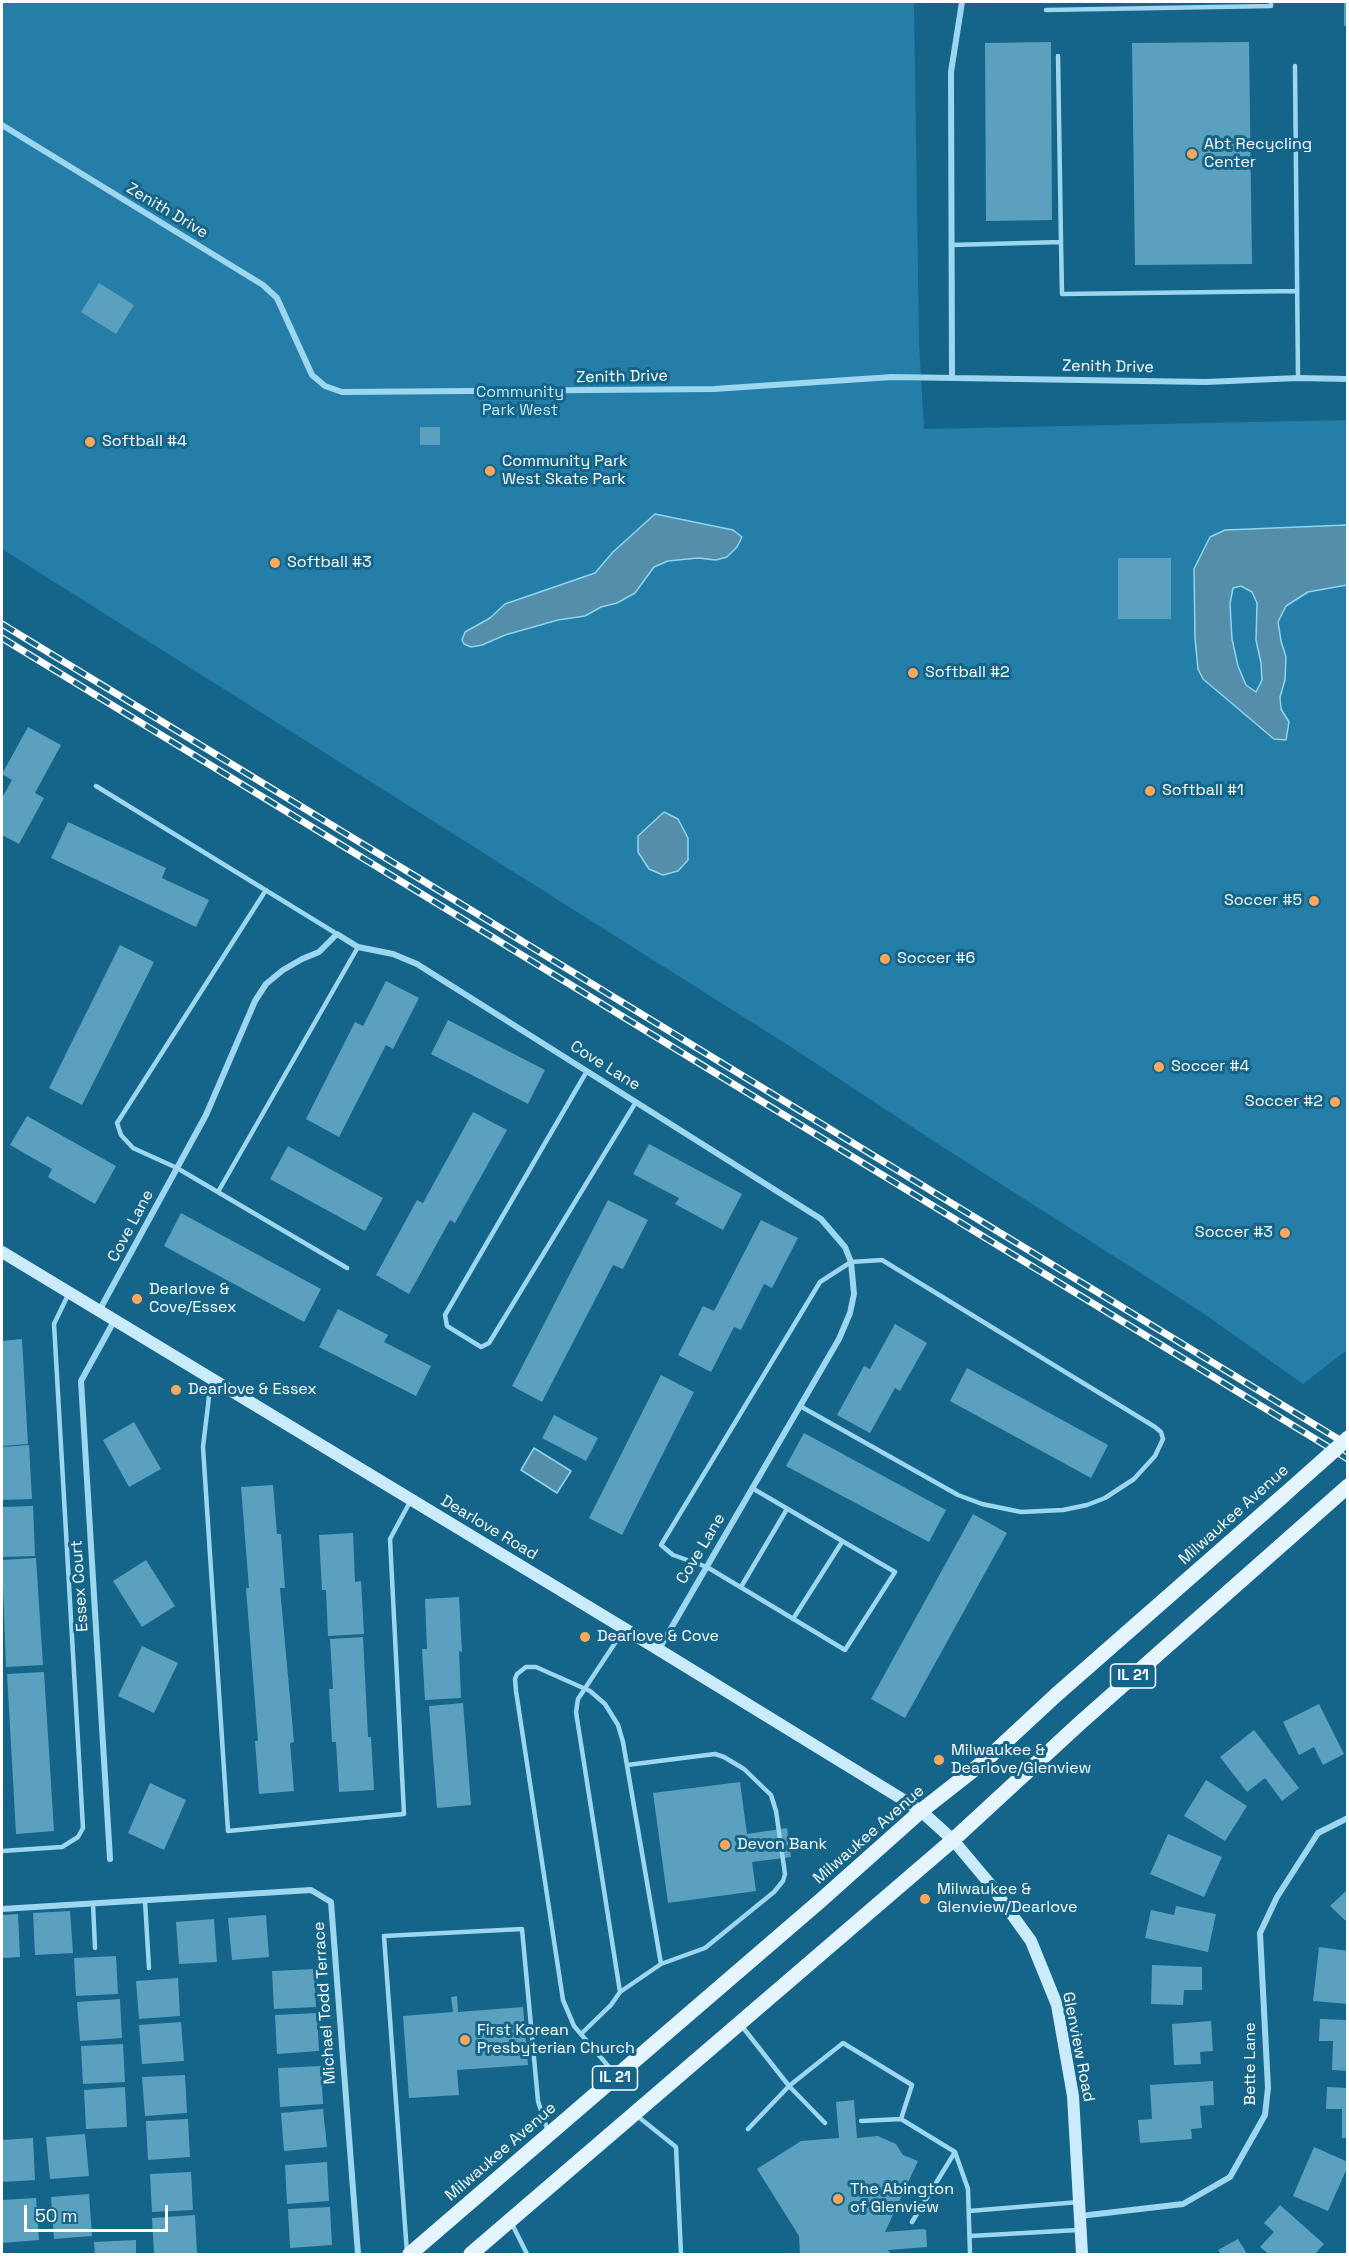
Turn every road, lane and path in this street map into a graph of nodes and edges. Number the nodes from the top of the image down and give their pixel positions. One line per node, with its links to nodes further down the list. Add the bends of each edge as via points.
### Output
1 (962, 2): 8 (street, via 951,72)
2 (1271, 2): 3 (lane, via 1271,6)
3 (1046, 10)
4 (1058, 56): 7 (lane)
5 (1295, 66): 9 (lane)
6 (2, 125): 10 (street, Zenith Drive, via 263,285 277,298 312,375 335,390 403,393 714,389 892,377)
7 (1061, 242): 8 (lane); 9 (lane, via 1062,294)
8 (951, 245): 10 (street)
9 (1297, 291): 11 (lane)
10 (952, 378): 11 (street, Zenith Drive, via 1206,382)
11 (1298, 378): 12 (street, Zenith Drive)
12 (1347, 379)
13 (96, 786): 14 (lane)
14 (266, 890): 15 (lane); 19 (lane, via 117,1123 121,1136 133,1148)
15 (337, 934): 16 (street, Cove Lane); 19 (street, Cove Lane, via 319,952 283,970 266,984)
16 (358, 947): 17 (street, Cove Lane, via 417,964); 20 (lane)
17 (588, 1071): 18 (street, Cove Lane); 18 (lane, via 445,1315 447,1326 481,1347 489,1343)
18 (636, 1102): 22 (street, Cove Lane, via 821,1218 845,1247)
19 (177, 1168): 20 (lane); 25 (street, Cove Lane)
20 (218, 1192): 23 (lane)
21 (2, 1252): 24 (main road, Dearlove Road)
22 (851, 1262): 28 (street, Cove Lane, via 854,1294 850,1313); 28 (lane, via 882,1260 1155,1427 1161,1432 1161,1445 1134,1479 1105,1498 1063,1510 1021,1512 958,1495); 35 (lane, via 820,1282 661,1545 673,1555)
23 (347, 1268)
24 (69, 1293): 25 (main road, Dearlove Road); 45 (lane, via 54,1324 83,1828 78,1837 62,1846)
25 (99, 1311): 26 (main road, Dearlove Road)
26 (114, 1320): 27 (main road, Dearlove Road); 46 (street, Essex Court, via 81,1381)
27 (211, 1379): 32 (main road, Dearlove Road); 32 (lane, via 203,1447 228,1831 404,1814 390,1539)
28 (800, 1406): 31 (street, Cove Lane)
29 (1347, 1438): 42 (main road, Milwaukee Avenue / IL 21, bridge, via 986,1760)
30 (1347, 1486): 44 (main road, IL 21)
31 (752, 1488): 33 (lane); 35 (street, Cove Lane)
32 (411, 1500): 38 (main road, Dearlove Road)
33 (787, 1509): 34 (lane); 36 (lane)
34 (842, 1542): 37 (lane); 37 (lane, via 895,1572 845,1650)
35 (706, 1567): 36 (lane); 39 (street, Cove Lane)
36 (741, 1587): 37 (lane)
37 (793, 1619)
38 (625, 1629): 39 (main road, Dearlove Road); 40 (lane)
39 (658, 1649): 42 (main road, Dearlove Road)
40 (584, 1689): 41 (lane, via 601,1699 615,1718); 53 (lane, via 576,1712 578,1733); 55 (lane, via 536,1667 526,1667 515,1679 563,2000)
41 (627, 1765): 51 (lane); 51 (lane, via 715,1754 734,1762 762,1785 777,1811 785,1874 778,1887 705,1948)
42 (921, 1811): 44 (main road, Dearlove Road); 56 (main road, Milwaukee Avenue / IL 21)
43 (1347, 1818): 67 (street, Bette Lane, via 1318,1833 1277,1897 1260,1934 1268,2088 1265,2115 1230,2177 1184,2204)
44 (953, 1840): 54 (main road, IL 21); 65 (main road, Glenview Road, via 1031,1941 1057,2005 1073,2096)
45 (2, 1851)
46 (110, 1859)
47 (146, 1901): 48 (street, Michael Todd Terrace); 52 (lane); 72 (street, Michael Todd Terrace, via 311,1890 331,1902)
48 (93, 1904): 49 (street, Michael Todd Terrace); 50 (lane)
49 (2, 1909)
50 (95, 1948)
51 (662, 1964): 53 (lane)
52 (149, 1968)
53 (620, 1992): 55 (lane)
54 (739, 2023): 57 (lane); 58 (main road, IL 21)
55 (581, 2034): 56 (lane)
56 (617, 2076): 63 (main road, Milwaukee Avenue / IL 21)
57 (789, 2086): 59 (lane, via 843,2043 912,2085); 61 (lane); 62 (lane)
58 (634, 2113): 68 (main road, IL 21); 76 (lane, via 676,2147)
59 (901, 2119): 60 (lane); 64 (lane)
60 (861, 2121)
61 (825, 2123)
62 (747, 2129)
63 (549, 2135): 73 (main road, Milwaukee Avenue / IL 21); 73 (lane, via 538,2101 522,1929 384,1936)
64 (955, 2152): 66 (lane, via 968,2189); 69 (lane)
65 (1079, 2202): 66 (lane); 67 (main road, Glenview Road)
66 (969, 2211): 71 (lane)
67 (1080, 2216): 70 (main road, Glenview Road)
68 (510, 2220): 74 (main road, IL 21); 75 (lane)
69 (912, 2222)
70 (1081, 2229): 71 (lane); 78 (main road, Glenview Road)
71 (970, 2236): 77 (lane)
72 (358, 2254)
73 (409, 2254)
74 (471, 2254)
75 (527, 2254)
76 (681, 2254)
77 (970, 2254)
78 (1082, 2254)

